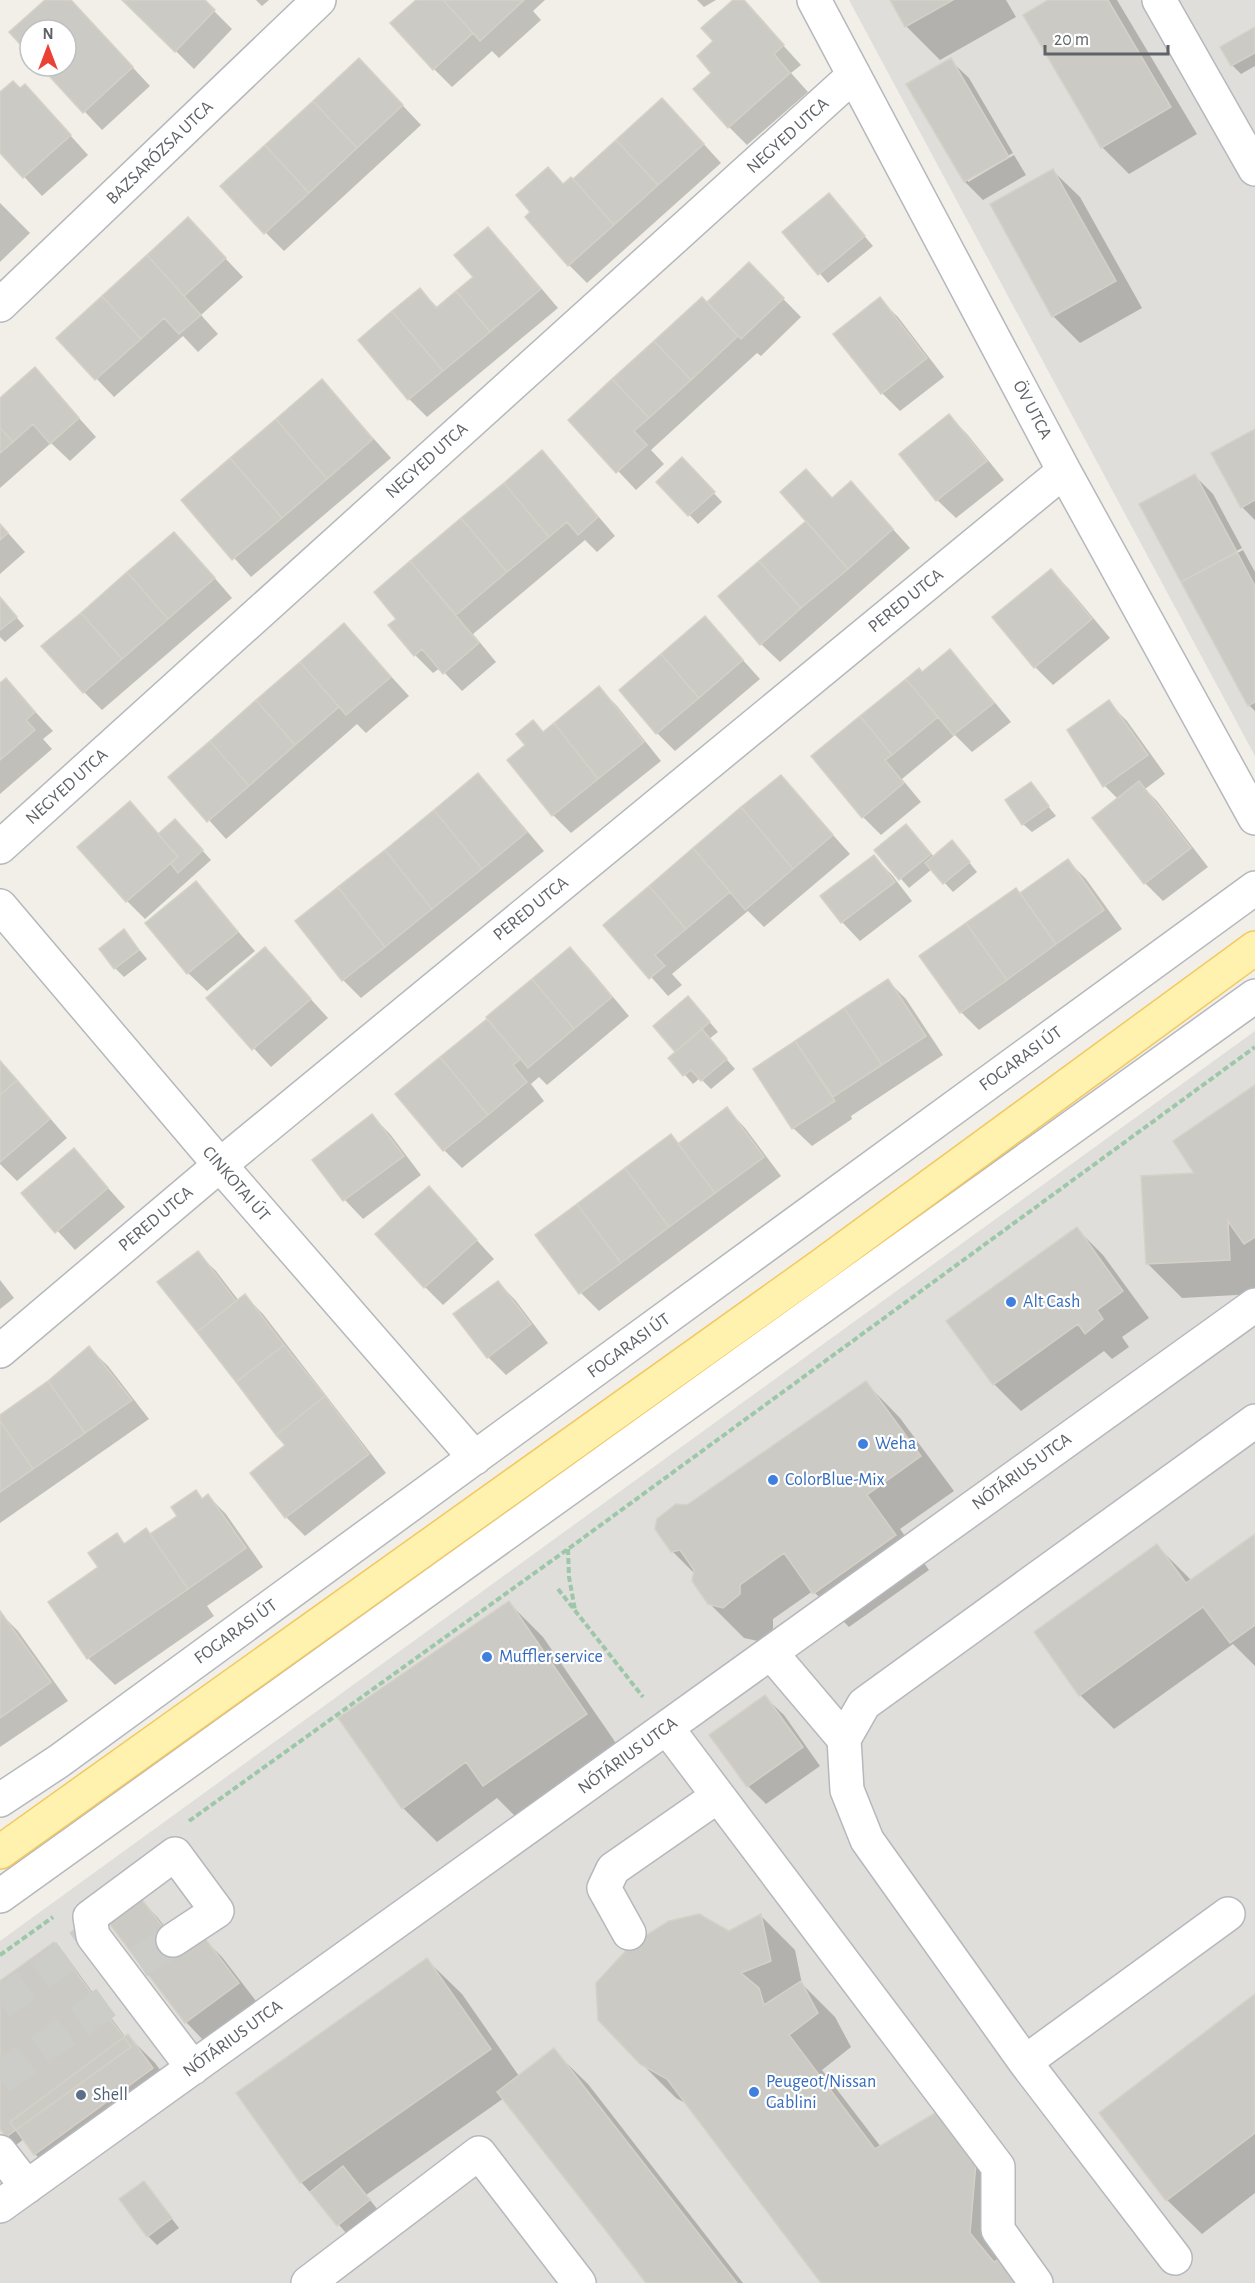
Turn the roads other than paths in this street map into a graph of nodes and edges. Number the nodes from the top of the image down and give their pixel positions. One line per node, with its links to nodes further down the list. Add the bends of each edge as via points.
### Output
1 (319, 0): 6 (street, BAZSARÓZSA UTCA)
2 (814, 0): 4 (street, ÖV UTCA)
3 (1159, 0): 5 (street)
4 (854, 75): 7 (street, ÖV UTCA); 9 (street, NEGYED UTCA)
5 (1255, 170)
6 (0, 305)
7 (1064, 471): 8 (street, ÖV UTCA); 14 (street, PERED UTCA)
8 (1255, 818)
9 (0, 847)
10 (1255, 888): 18 (street, FOGARASI ÚT)
11 (0, 906): 14 (street, CINKOTAI ÚT)
12 (1255, 948): 24 (main road, via 821,1266)
13 (1255, 996): 25 (street)
14 (220, 1165): 16 (street, PERED UTCA); 18 (street, CINKOTAI ÚT)
15 (1255, 1305): 19 (street, NÓTÁRIUS UTCA)
16 (0, 1351)
17 (1255, 1421): 21 (street, via 864,1704)
18 (475, 1458): 23 (street, FOGARASI ÚT)
19 (771, 1653): 20 (street, NÓTÁRIUS UTCA); 21 (street)
20 (667, 1728): 22 (street); 30 (street, NÓTÁRIUS UTCA)
21 (843, 1738): 29 (street, via 847,1790 867,1840)
22 (718, 1796): 27 (street, via 613,1869 604,1888); 37 (street, via 998,2167 998,2230)
23 (0, 1800)
24 (0, 1852)
25 (0, 1896)
26 (1228, 1914): 29 (street)
27 (629, 1934)
28 (173, 1940): 30 (street, via 217,1911 175,1854 90,1917 93,1936 131,1969)
29 (1025, 2062): 34 (street)
30 (193, 2068): 32 (street, NÓTÁRIUS UTCA)
31 (0, 2152): 32 (street)
32 (27, 2187): 33 (street, NÓTÁRIUS UTCA)
33 (0, 2206)
34 (1175, 2258)
35 (308, 2283): 36 (street, via 479,2153)
36 (579, 2283)
37 (1036, 2283)

